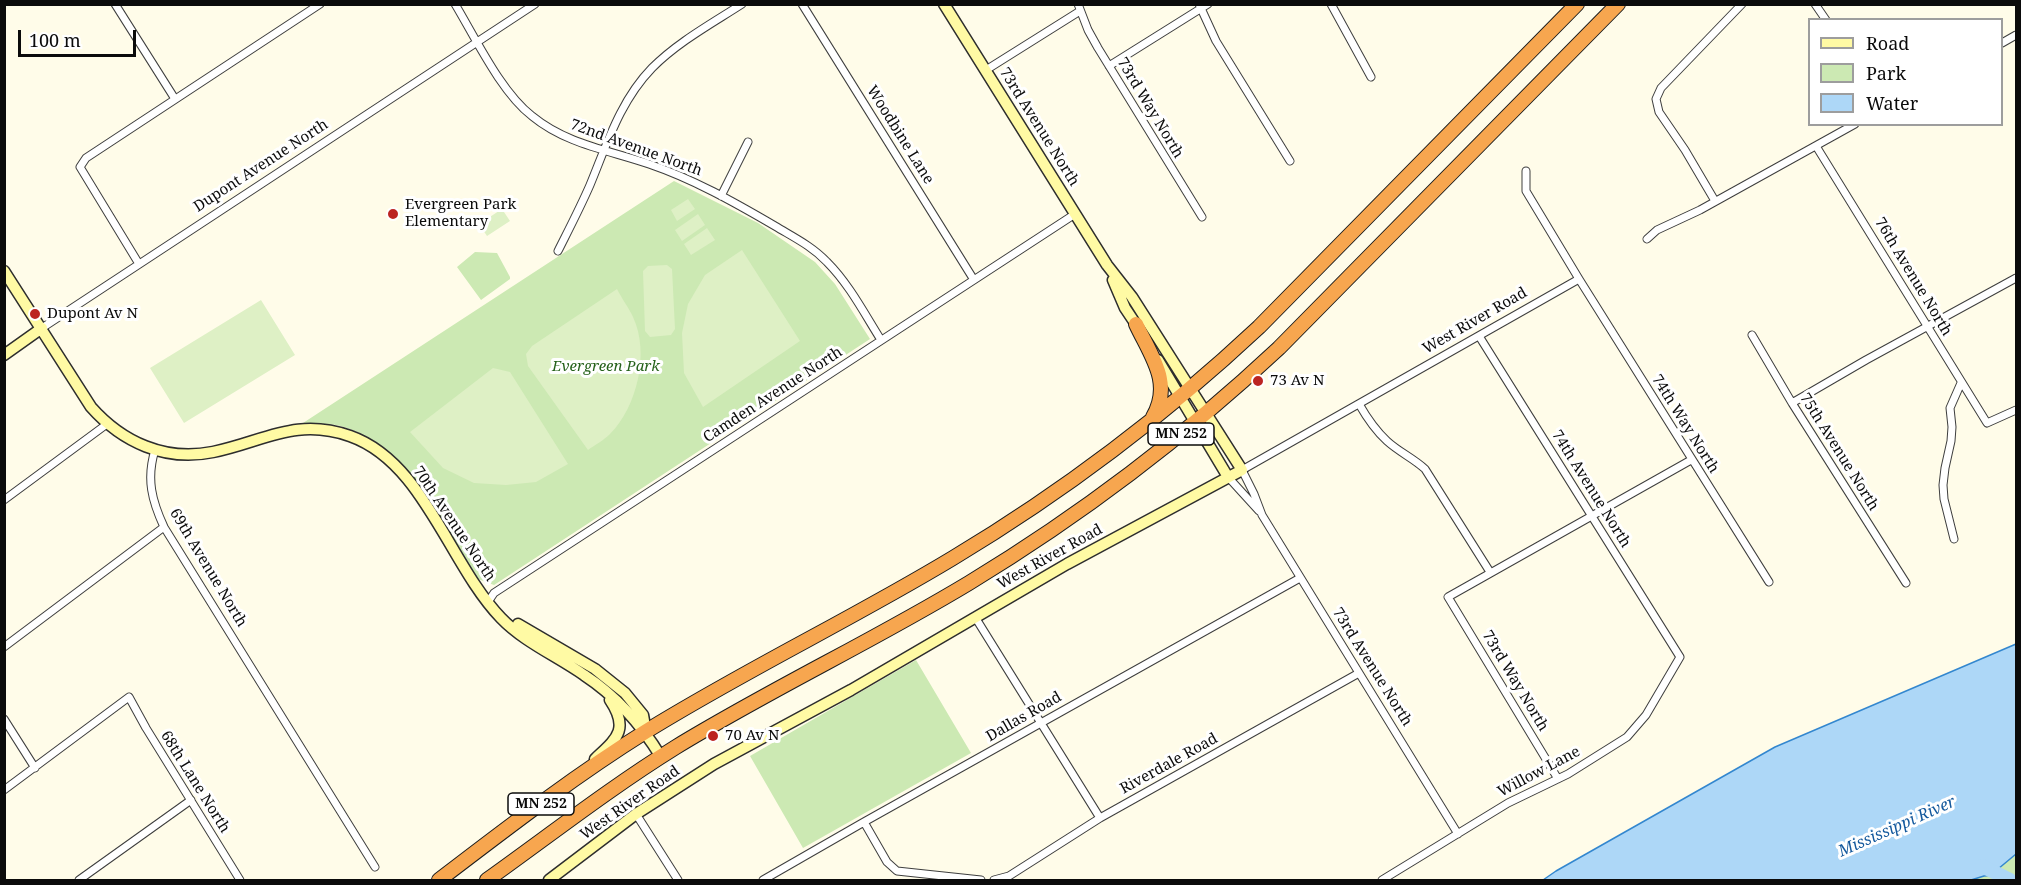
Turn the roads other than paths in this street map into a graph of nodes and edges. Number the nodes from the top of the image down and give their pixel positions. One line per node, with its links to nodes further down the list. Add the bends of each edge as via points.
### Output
1 (115, 4): 21 (street)
2 (320, 4): 21 (street)
3 (455, 4): 17 (street, 72nd Avenue North)
4 (536, 4): 17 (street, Dupont Avenue North)
5 (742, 4): 25 (street, via 669,52 651,69 621,109)
6 (802, 4): 39 (street, Woodbine Lane)
7 (945, 4): 19 (street, 73rd Avenue North)
8 (1208, 4): 14 (street)
9 (1331, 4): 20 (street)
10 (1577, 4): 48 (highway, MN 252, via 1258,327)
11 (1618, 4): 52 (highway, MN 252, via 1279,348)
12 (1742, 4): 29 (street, via 1661,88 1656,99 1659,112)
13 (1815, 4): 16 (street)
14 (1200, 7): 18 (street); 26 (street, via 1216,41)
15 (1079, 8): 18 (street, 73rd Way North); 19 (street)
16 (1825, 18)
17 (478, 42): 25 (street, 72nd Avenue North, via 515,100 530,115 564,137); 34 (street, Dupont Avenue North)
18 (1109, 66): 31 (street, 73rd Way North)
19 (986, 70): 30 (street, 73rd Avenue North)
20 (1371, 76)
21 (175, 99): 34 (street, via 86,158 80,167)
22 (1851, 126): 24 (street)
23 (748, 142): 28 (street)
24 (1816, 146): 29 (street); 41 (street, 76th Avenue North)
25 (604, 150): 28 (street, 72nd Avenue North, via 679,175); 33 (street)
26 (1290, 161)
27 (1526, 171): 38 (street, 74th Way North, via 1526,191)
28 (721, 196): 45 (street, 72nd Avenue North, via 810,246 839,274)
29 (1715, 201): 32 (street)
30 (1075, 214): 35 (street, 73rd Avenue North); 39 (street, Camden Avenue North)
31 (1202, 217)
32 (1647, 239)
33 (558, 251)
34 (139, 264): 42 (street, Dupont Avenue North)
35 (1107, 266): 40 (street, 73rd Avenue North); 48 (street, 73rd Avenue North, via 1132,297)
36 (4, 271): 42 (street)
37 (2016, 278): 41 (street)
38 (1579, 279): 44 (street, West River Road); 57 (street, 74th Way North)
39 (974, 280): 45 (street, Camden Avenue North)
40 (1136, 324): 48 (street, 73rd Avenue North); 53 (highway, via 1162,386 1161,401)
41 (1927, 327): 47 (street, 76th Avenue North); 49 (street)
42 (42, 328): 46 (street, Dupont Avenue North); 55 (street, via 91,407)
43 (1752, 335): 49 (street, 75th Avenue North)
44 (1479, 336): 50 (street, West River Road); 62 (street, 74th Avenue North)
45 (882, 340): 69 (street, Camden Avenue North, via 494,593)
46 (4, 355)
47 (1961, 383): 51 (street, 76th Avenue North, via 1988,423); 64 (street, via 1950,408 1951,441 1943,485)
48 (1186, 392): 52 (street, 73rd Avenue North); 53 (highway, MN 252); 54 (street, 73rd Avenue North)
49 (1792, 403): 68 (street, 75th Avenue North)
50 (1359, 404): 58 (street, West River Road); 65 (street, via 1389,443 1425,469)
51 (2016, 410)
52 (1207, 413): 54 (highway, MN 252); 58 (street, 73rd Avenue North)
53 (1149, 422): 77 (highway, MN 252, via 1026,513 954,558)
54 (1196, 422): 59 (street, 73rd Avenue North); 78 (highway, MN 252, via 1044,536 935,603)
55 (107, 424): 56 (street); 60 (street)
56 (155, 450): 63 (street, 69th Avenue North, via 150,486); 69 (street, 70th Avenue North, via 174,454 212,452 294,429 332,432 364,442 395,463 412,484)
57 (1691, 460): 62 (street); 67 (street, 74th Way North)
58 (1242, 470): 59 (street, West River Road); 61 (street, 73rd Avenue North)
59 (1228, 477): 61 (street, 73rd Avenue North); 70 (street, West River Road)
60 (4, 500)
61 (1262, 515): 66 (street, 73rd Avenue North)
62 (1593, 516): 65 (street); 72 (street, 74th Avenue North)
63 (164, 528): 71 (street); 88 (street, 69th Avenue North)
64 (1954, 539)
65 (1490, 572): 80 (street, 73rd Way North, via 1448,597)
66 (1300, 578): 73 (street, 73rd Avenue North); 76 (street, Dallas Road)
67 (1769, 582)
68 (1906, 583)
69 (488, 602): 74 (street, 70th Avenue North, via 502,619); 77 (street, 70th Avenue North, via 522,627 595,669 625,693 643,714)
70 (975, 617): 76 (street); 84 (street, West River Road, via 714,764)
71 (4, 647)
72 (1680, 657): 80 (street, Willow Lane, via 1638,727)
73 (1359, 674): 85 (street, Riverdale Road); 87 (street, 73rd Avenue North)
74 (584, 675): 77 (street, 70th Avenue North, via 611,695); 81 (street, via 615,709 619,733)
75 (4, 719): 79 (street)
76 (1041, 724): 85 (street); 86 (street, Dallas Road)
77 (646, 732): 78 (street, 70th Avenue North); 81 (highway, MN 252)
78 (661, 757): 92 (highway, MN 252)
79 (35, 768): 82 (street); 83 (street, 68th Lane North, via 129,697)
80 (1558, 779): 87 (street, Willow Lane, via 1519,797)
81 (573, 781): 91 (highway, MN 252)
82 (4, 790)
83 (191, 800): 89 (street); 90 (street, 68th Lane North)
84 (636, 814): 93 (street, West River Road); 94 (street)
85 (1100, 819): 97 (street, Riverdale Road, via 1009,876)
86 (864, 822): 95 (street, Dallas Road); 96 (street, via 887,862 897,871)
87 (1458, 834): 98 (street, Willow Lane)
88 (375, 867)
89 (79, 880)
90 (240, 880)
91 (439, 880)
92 (487, 880)
93 (549, 880)
94 (678, 880)
95 (763, 880)
96 (981, 880)
97 (994, 880)
98 (1382, 880)

